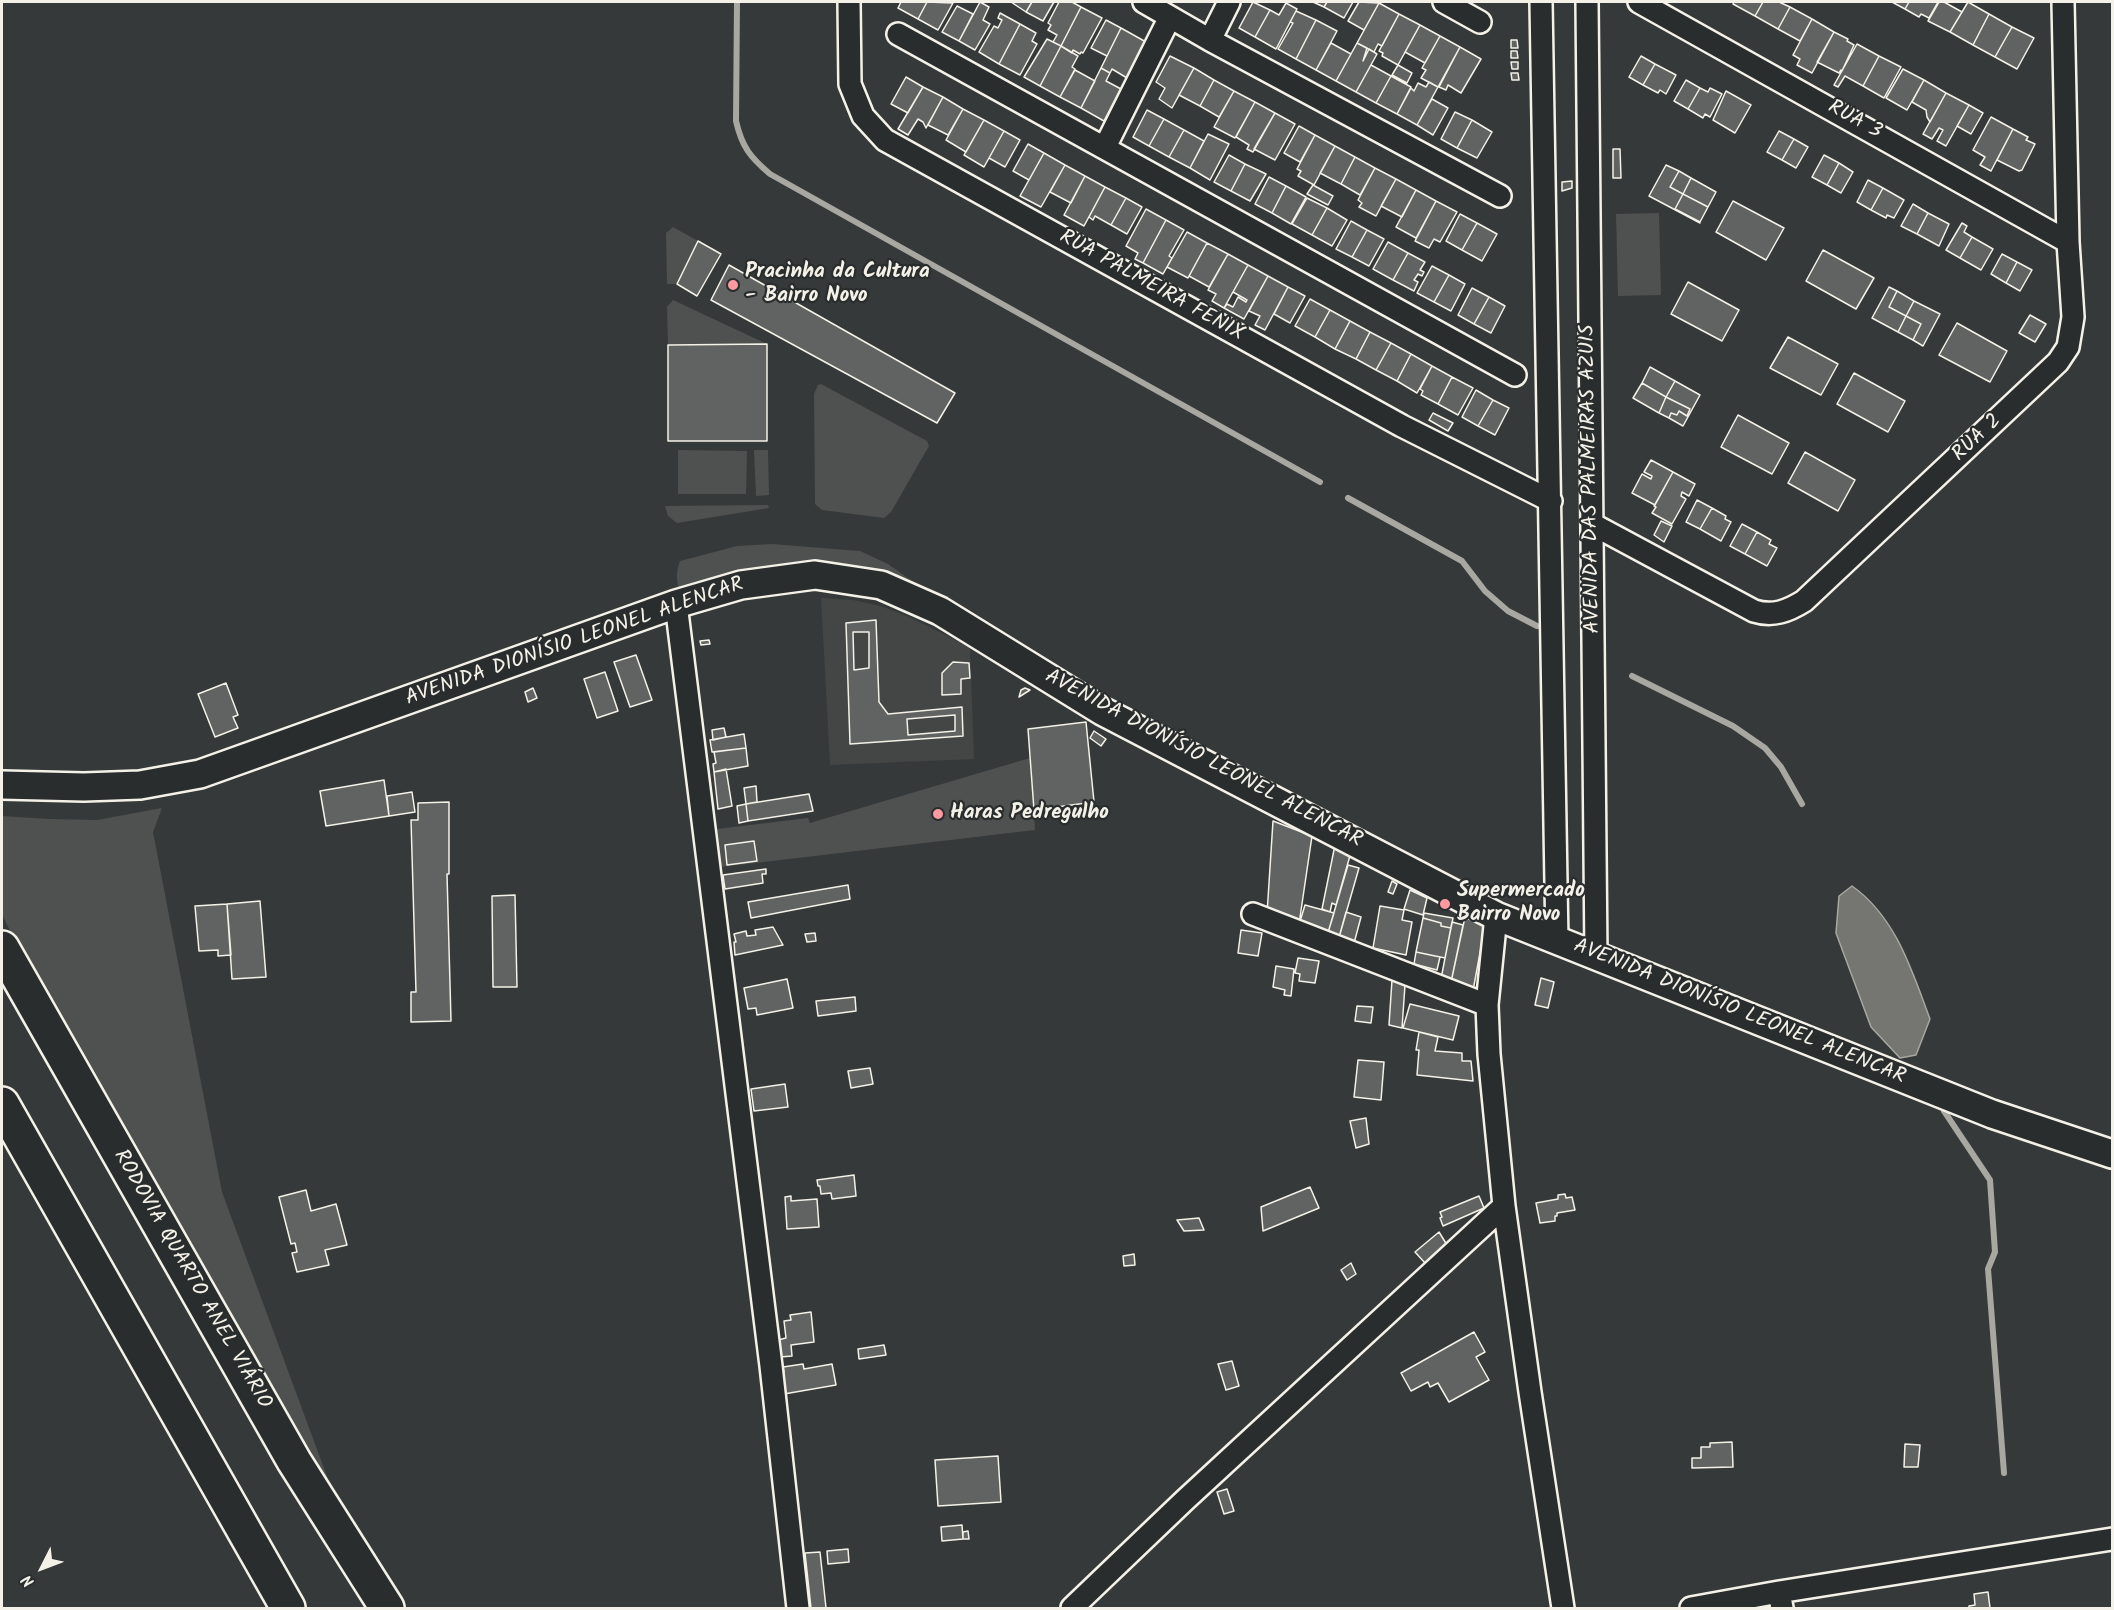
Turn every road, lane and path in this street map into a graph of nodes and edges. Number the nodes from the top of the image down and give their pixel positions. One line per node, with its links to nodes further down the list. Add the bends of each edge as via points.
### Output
1 (849, 2): 17 (street, RUA PALMEIRA FENIX, via 850,84 863,116 885,140 1402,426)
2 (1144, 2): 9 (street)
3 (1229, 2): 12 (street)
4 (1444, 2): 10 (street)
5 (1541, 2): 17 (street, AVENIDA DAS PALMEIRAS AZUIS)
6 (1587, 2): 18 (street, AVENIDA DAS PALMEIRAS AZUIS)
7 (1639, 2): 15 (street, RUA 3)
8 (2063, 2): 15 (street, RUA 2)
9 (1170, 17): 12 (street); 13 (street)
10 (1480, 22)
11 (898, 34): 13 (street)
12 (1210, 40): 14 (street)
13 (1105, 147): 16 (street)
14 (1500, 196)
15 (2068, 242): 18 (street, RUA 2, via 2073,317 2068,347 2058,362 1792,609 1772,614 1754,611)
16 (1515, 375)
17 (1551, 501): 23 (street, AVENIDA DAS PALMEIRAS AZUIS)
18 (1592, 524): 25 (street, AVENIDA DAS PALMEIRAS AZUIS)
19 (676, 604): 20 (street, AVENIDA DIONÍSIO LEONEL ALENCAR, via 200,774 140,785); 22 (street, AVENIDA DIONÍSIO LEONEL ALENCAR, via 741,585 815,575 880,585 940,610 1102,711); 34 (street)
20 (2, 785)
21 (1253, 914): 26 (street)
22 (1496, 916): 23 (street, AVENIDA DIONÍSIO LEONEL ALENCAR); 26 (street)
23 (1557, 942): 25 (street, AVENIDA DIONÍSIO LEONEL ALENCAR)
24 (2, 948): 33 (highway, RODOVIA QUARTO ANEL VIÁRIO, via 294,1461)
25 (1596, 957): 28 (street, AVENIDA DIONÍSIO LEONEL ALENCAR, via 1992,1114)
26 (1487, 1005): 29 (street)
27 (2, 1104): 32 (highway)
28 (2112, 1154)
29 (1504, 1206): 35 (street); 36 (street)
30 (2112, 1539): 31 (street)
31 (1781, 1600): 37 (street)
32 (288, 1608)
33 (387, 1608)
34 (798, 1608)
35 (1072, 1608)
36 (1563, 1608)
37 (1691, 1608)

